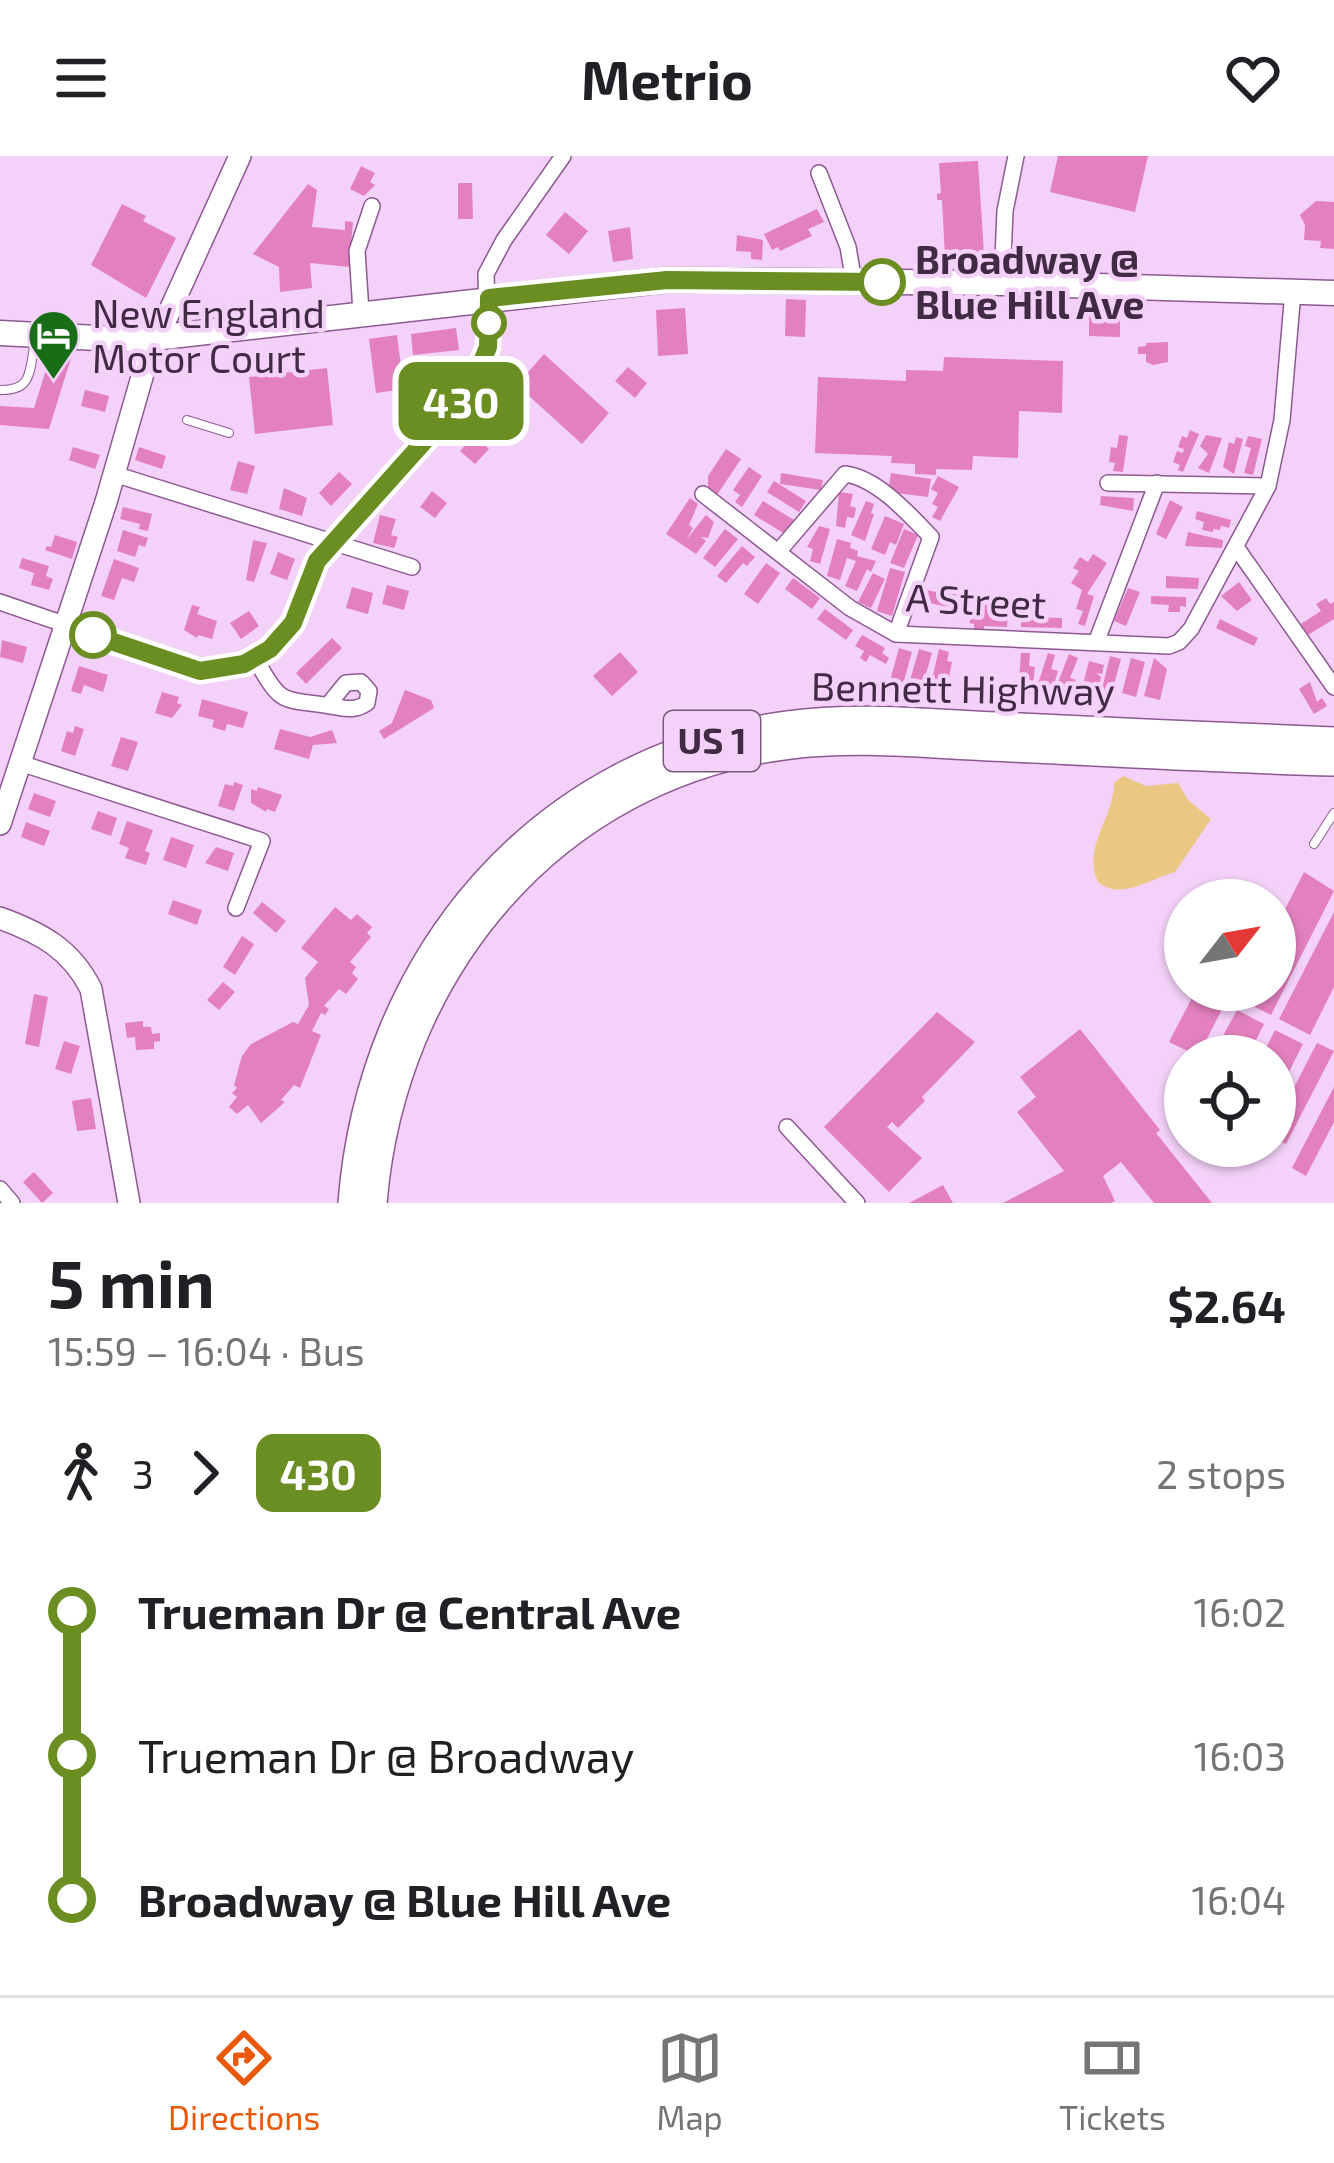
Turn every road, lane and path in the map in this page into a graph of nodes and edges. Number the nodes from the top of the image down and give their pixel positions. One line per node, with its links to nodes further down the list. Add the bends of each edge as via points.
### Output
1 (240, 156): 14 (street)
2 (563, 156): 10 (street, via 485,274)
3 (1016, 156): 7 (street)
4 (819, 173): 6 (street)
5 (372, 206): 11 (street, via 357,251)
6 (854, 282): 7 (main road); 10 (main road, via 667,280)
7 (1002, 283): 8 (main road)
8 (1292, 291): 9 (main road); 21 (street)
9 (1334, 292)
10 (489, 298): 11 (main road); 23 (street, via 488,347 471,389)
11 (361, 312): 14 (main road)
12 (0, 334): 13 (main road)
13 (36, 335): 14 (main road); 15 (lane, via 26,382)
14 (155, 338): 18 (street)
15 (0, 390)
16 (187, 420): 17 (lane)
17 (230, 433)
18 (114, 474): 23 (street); 28 (street)
19 (1108, 483): 20 (street)
20 (1157, 483): 21 (street); 30 (street)
21 (1268, 486): 24 (street)
22 (703, 494): 25 (street, A Street)
23 (333, 544): 26 (street); 31 (street, via 309,575 283,638)
24 (1236, 547): 30 (street, A Street, via 1179,642); 32 (street)
25 (778, 552): 29 (street, A Street); 29 (street, via 845,474 858,475 931,536)
26 (412, 567)
27 (0, 602): 28 (street)
28 (66, 626): 31 (street, via 200,671); 36 (street)
29 (896, 634): 30 (street, A Street)
30 (1097, 640)
31 (256, 658): 33 (street, via 283,699)
32 (1334, 686)
33 (328, 705)
34 (1334, 741): 46 (highway, Bennett Highway / US 1, via 838,721 741,733 648,764 542,828 442,937 380,1059)
35 (1334, 762): 47 (highway, Bennett Highway / US 1, via 833,742 736,755 656,783 542,855 460,946 404,1053)
36 (20, 763): 38 (street); 40 (street, via 262,841)
37 (1334, 813): 39 (lane)
38 (0, 824)
39 (1314, 844)
40 (236, 908)
41 (0, 918): 45 (street, via 61,947 91,989)
42 (787, 1126): 48 (street)
43 (0, 1189): 44 (street)
44 (12, 1203)
45 (129, 1203)
46 (352, 1203)
47 (373, 1203)
48 (857, 1203)

